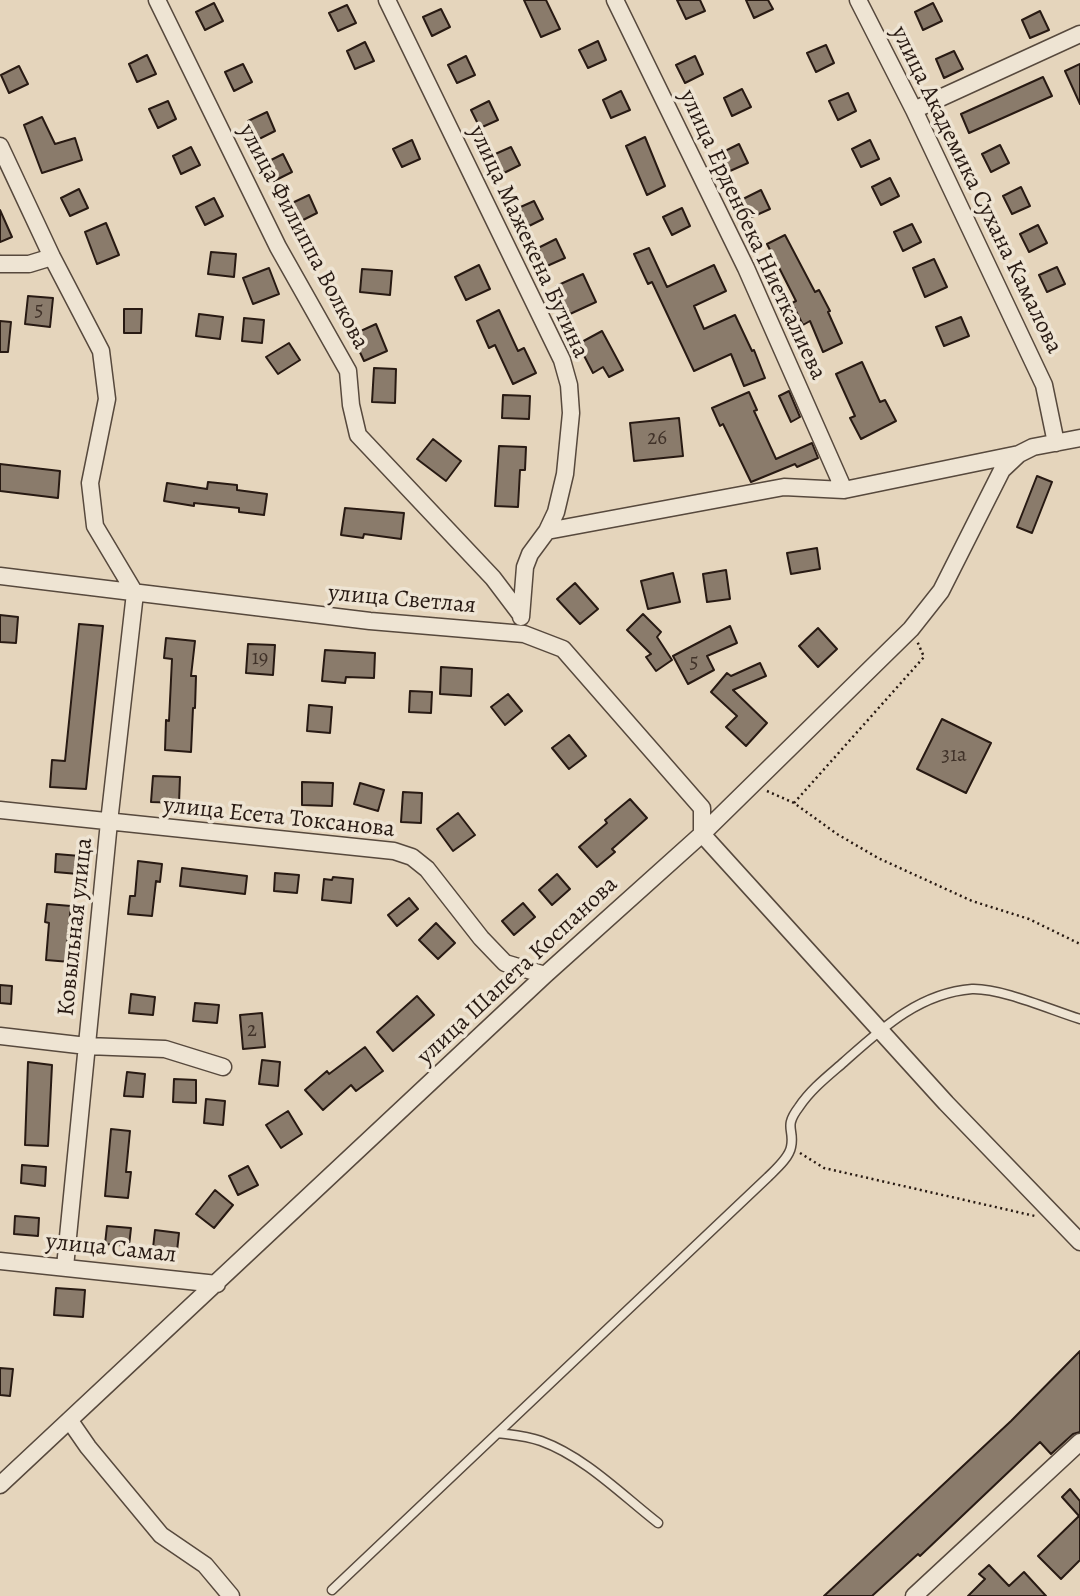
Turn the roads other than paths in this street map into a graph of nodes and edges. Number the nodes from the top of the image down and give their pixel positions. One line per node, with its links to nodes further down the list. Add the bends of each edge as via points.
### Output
1 (157, 0): 17 (street, улица Филиппа Волкова, via 278,247 348,371 358,435 493,578)
2 (387, 0): 14 (street, улица Мажекена Бутина, via 562,360 571,413 561,496)
3 (615, 0): 13 (street, улица Ерденбека Ниеткалиева, via 746,268)
4 (858, 0): 6 (street, улица Академика Сухана Камалова)
5 (1080, 34): 6 (street)
6 (914, 110): 11 (street, улица Академика Сухана Камалова, via 1045,385)
7 (0, 146): 8 (street)
8 (52, 257): 9 (street, via 29,264); 16 (street, via 101,351 107,399 90,484 95,526)
9 (0, 264)
10 (1080, 438): 11 (street)
11 (1056, 443): 12 (street)
12 (1019, 454): 13 (street); 21 (street, улица Шапета Коспанова, via 1002,470 941,591 911,629)
13 (844, 490): 14 (street, via 784,487)
14 (547, 531): 17 (street, улица Мажекена Бутина, via 525,567)
15 (0, 576): 16 (street, улица Светлая)
16 (135, 593): 18 (street, улица Светлая); 20 (street, Ковыльная улица)
17 (521, 615): 18 (street, улица Мажекена Бутина)
18 (524, 634): 21 (street, улица Светлая, via 563,649 702,808)
19 (0, 810): 20 (street, улица Есета Токсанова)
20 (109, 822): 22 (street, улица Есета Токсанова, via 394,851 412,857 505,963); 26 (street, Ковыльная улица)
21 (702, 834): 22 (street, улица Шапета Коспанова); 24 (street)
22 (545, 975): 31 (street, улица Шапета Коспанова)
23 (1080, 1019): 24 (lane, via 973,989 916,1006)
24 (879, 1030): 28 (street); 33 (lane, via 810,1092 790,1121 791,1148 768,1177)
25 (0, 1036): 26 (street)
26 (87, 1046): 27 (street, via 165,1049); 30 (street, Ковыльная улица)
27 (223, 1066)
28 (1080, 1242)
29 (0, 1261): 30 (street, улица Самал)
30 (65, 1267): 31 (street, улица Самал)
31 (217, 1284): 32 (street, улица Шапета Коспанова)
32 (70, 1421): 35 (street, улица Шапета Коспанова); 38 (street, via 161,1535 205,1565)
33 (498, 1433): 36 (lane, via 562,1451); 37 (lane)
34 (1080, 1442): 39 (street)
35 (0, 1485)
36 (657, 1523)
37 (332, 1590)
38 (231, 1596)
39 (914, 1596)

